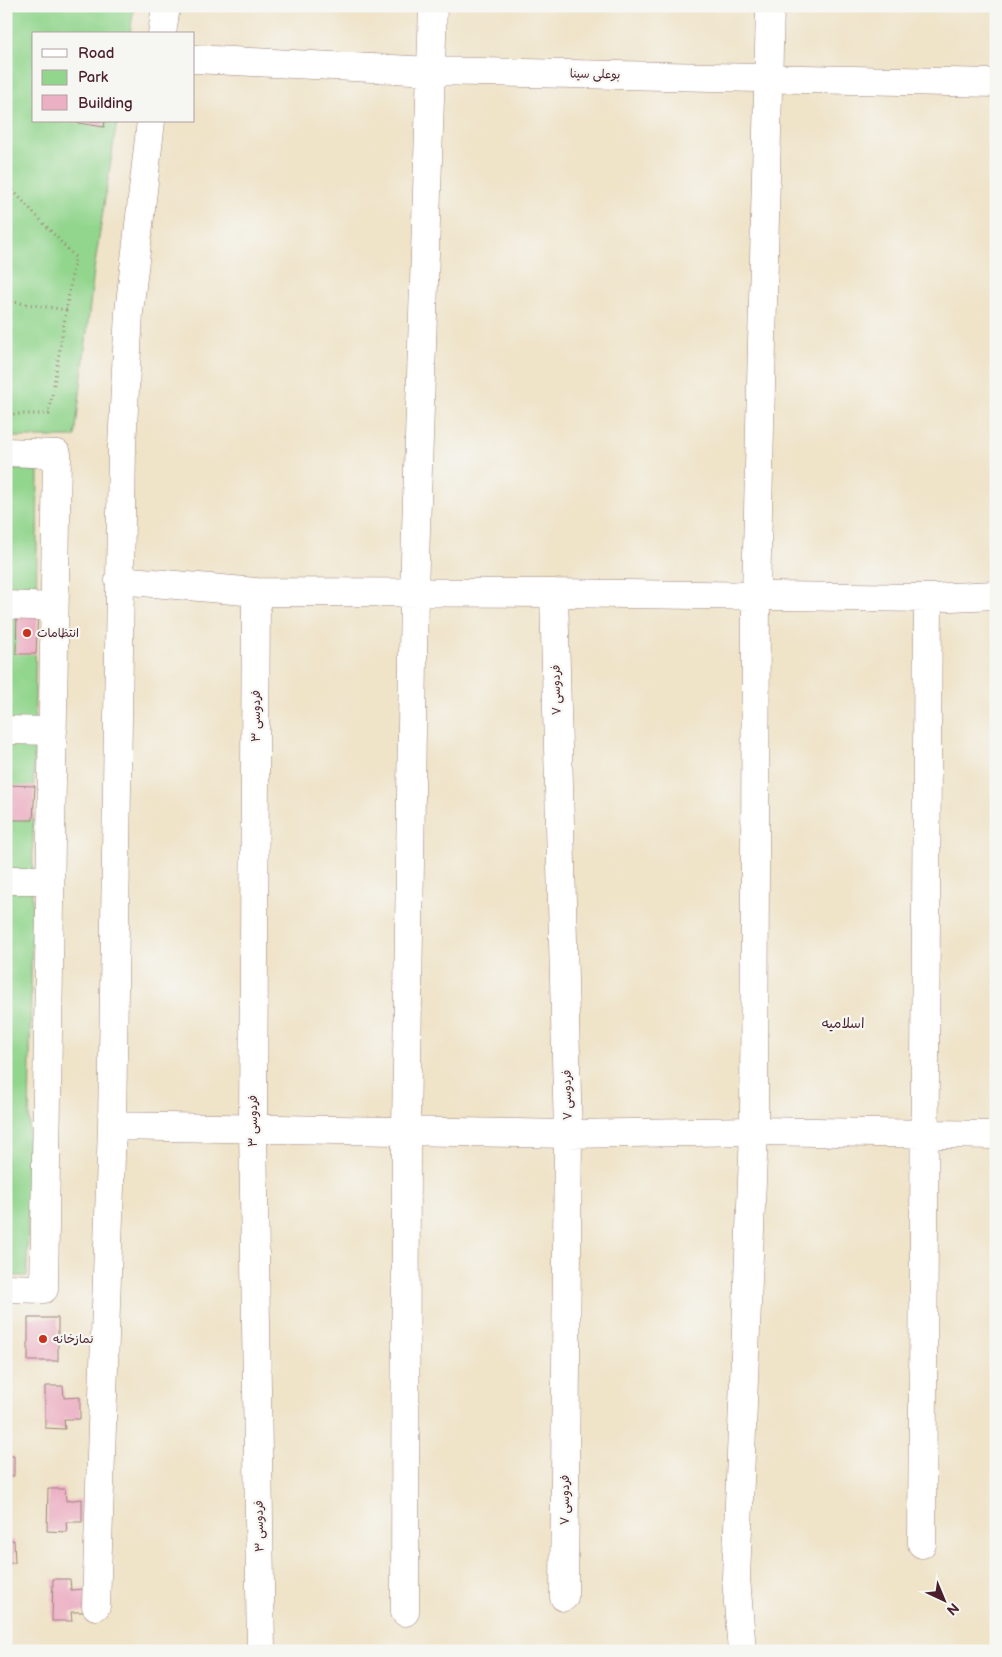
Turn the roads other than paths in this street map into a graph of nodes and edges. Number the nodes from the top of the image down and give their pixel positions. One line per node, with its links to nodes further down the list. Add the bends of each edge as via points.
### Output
1 (166, 6): 4 (street)
2 (433, 6): 6 (street)
3 (770, 6): 7 (street)
4 (162, 32)
5 (195, 59): 6 (street, بوعلی سینا)
6 (432, 71): 7 (street, بوعلی سینا); 13 (street)
7 (769, 78): 8 (street, بوعلی سینا); 15 (street)
8 (996, 83)
9 (151, 122): 11 (street, via 129,312)
10 (6, 452): 19 (street, via 56,454)
11 (119, 580): 12 (street); 24 (street)
12 (256, 592): 13 (street); 25 (street, فردوسی ۳)
13 (414, 592): 14 (street); 26 (street)
14 (554, 593): 15 (street); 28 (street, فردوسی ۷)
15 (756, 595): 17 (street); 27 (street)
16 (996, 596): 17 (street)
17 (928, 598): 29 (street)
18 (6, 605): 19 (street)
19 (54, 607): 21 (street)
20 (6, 730): 21 (street)
21 (52, 730): 23 (street)
22 (6, 880): 23 (street)
23 (50, 880): 31 (street, via 44,1289)
24 (112, 1126): 25 (street); 34 (street)
25 (253, 1128): 26 (street); 36 (street, فردوسی ۳)
26 (406, 1131): 28 (street); 35 (street)
27 (754, 1131): 28 (street); 29 (street); 37 (street, via 736,1578)
28 (568, 1134): 33 (street, فردوسی ۷)
29 (926, 1134): 30 (street); 32 (street)
30 (996, 1136)
31 (6, 1288)
32 (922, 1544)
33 (564, 1596)
34 (96, 1606)
35 (405, 1612)
36 (261, 1651)
37 (742, 1651)

